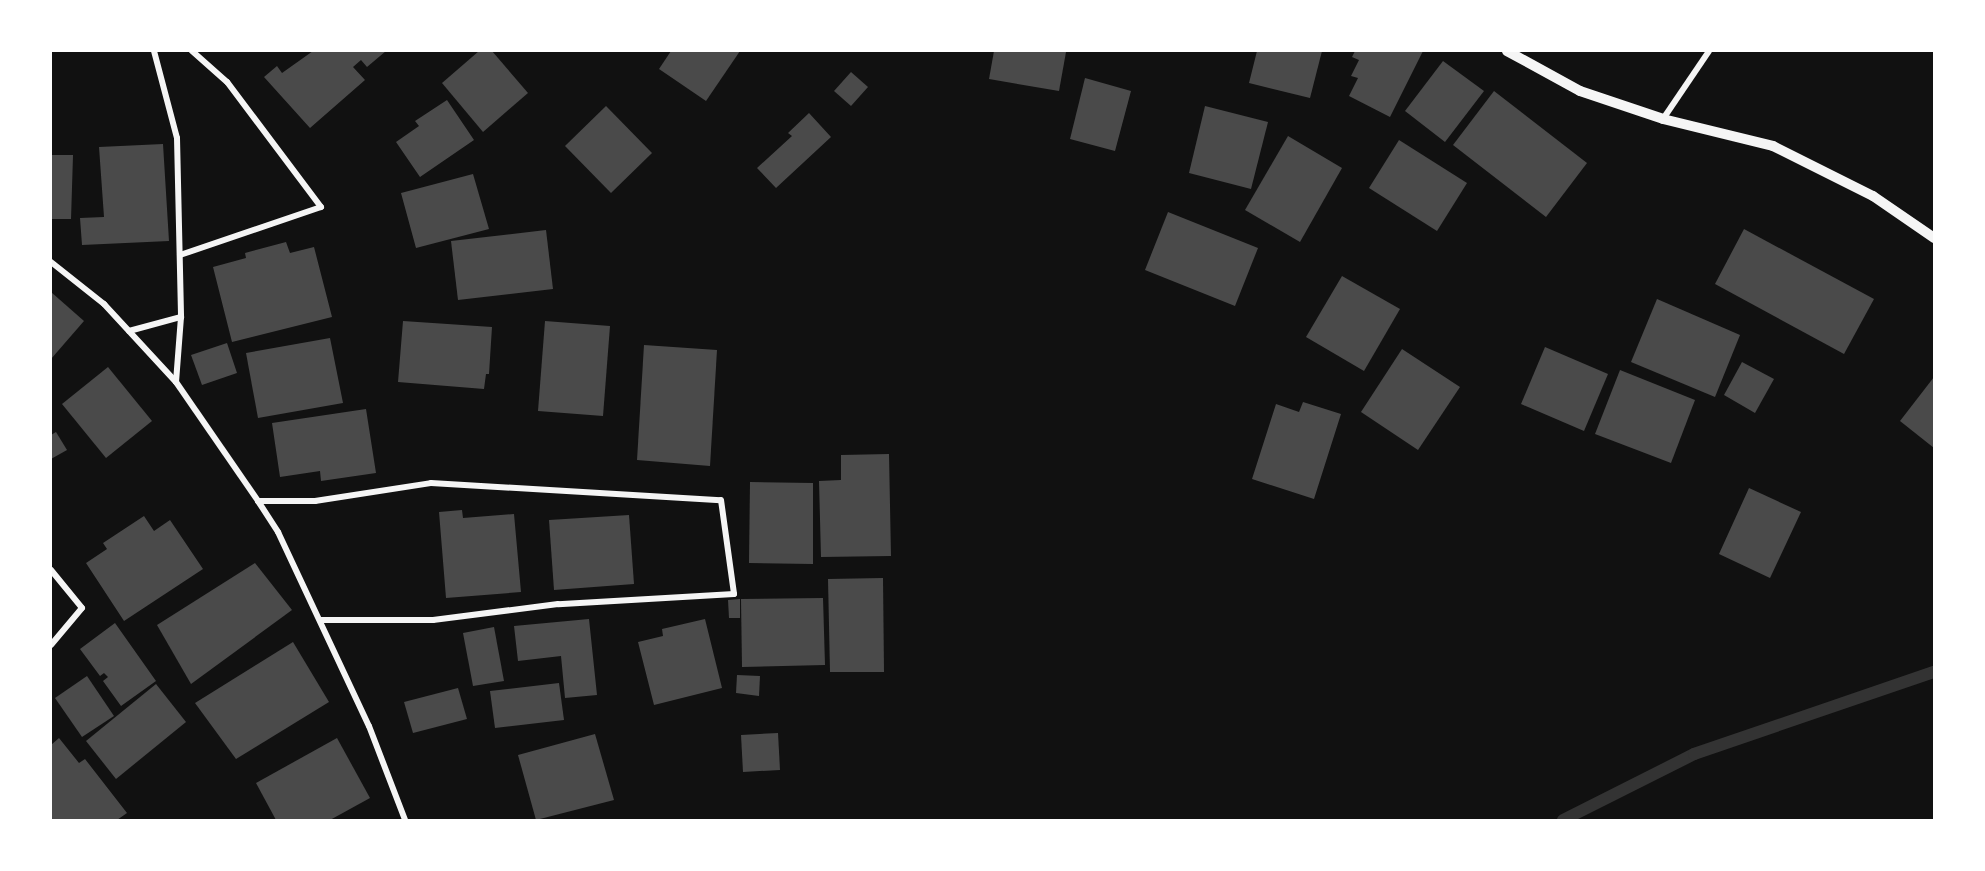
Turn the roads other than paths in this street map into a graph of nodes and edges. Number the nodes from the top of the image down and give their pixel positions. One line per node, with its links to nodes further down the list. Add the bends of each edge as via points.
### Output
1 (154, 51): 7 (street, via 177,138)
2 (192, 51): 7 (street, via 227,82 321,207)
3 (1507, 51): 5 (street, via 1580,91)
4 (1709, 51): 5 (street)
5 (1663, 119): 6 (street, via 1773,146 1873,196)
6 (1934, 238)
7 (180, 255): 9 (street)
8 (51, 262): 10 (street, via 104,304)
9 (181, 316): 10 (street); 11 (street)
10 (129, 331): 11 (street)
11 (176, 382): 12 (street)
12 (258, 501): 14 (street, via 278,532); 14 (street, via 315,501 431,483 721,500 734,594 558,604 433,620)
13 (51, 570): 15 (street, via 81,608)
14 (320, 620): 16 (street, via 369,726)
15 (51, 645)
16 (405, 820)

